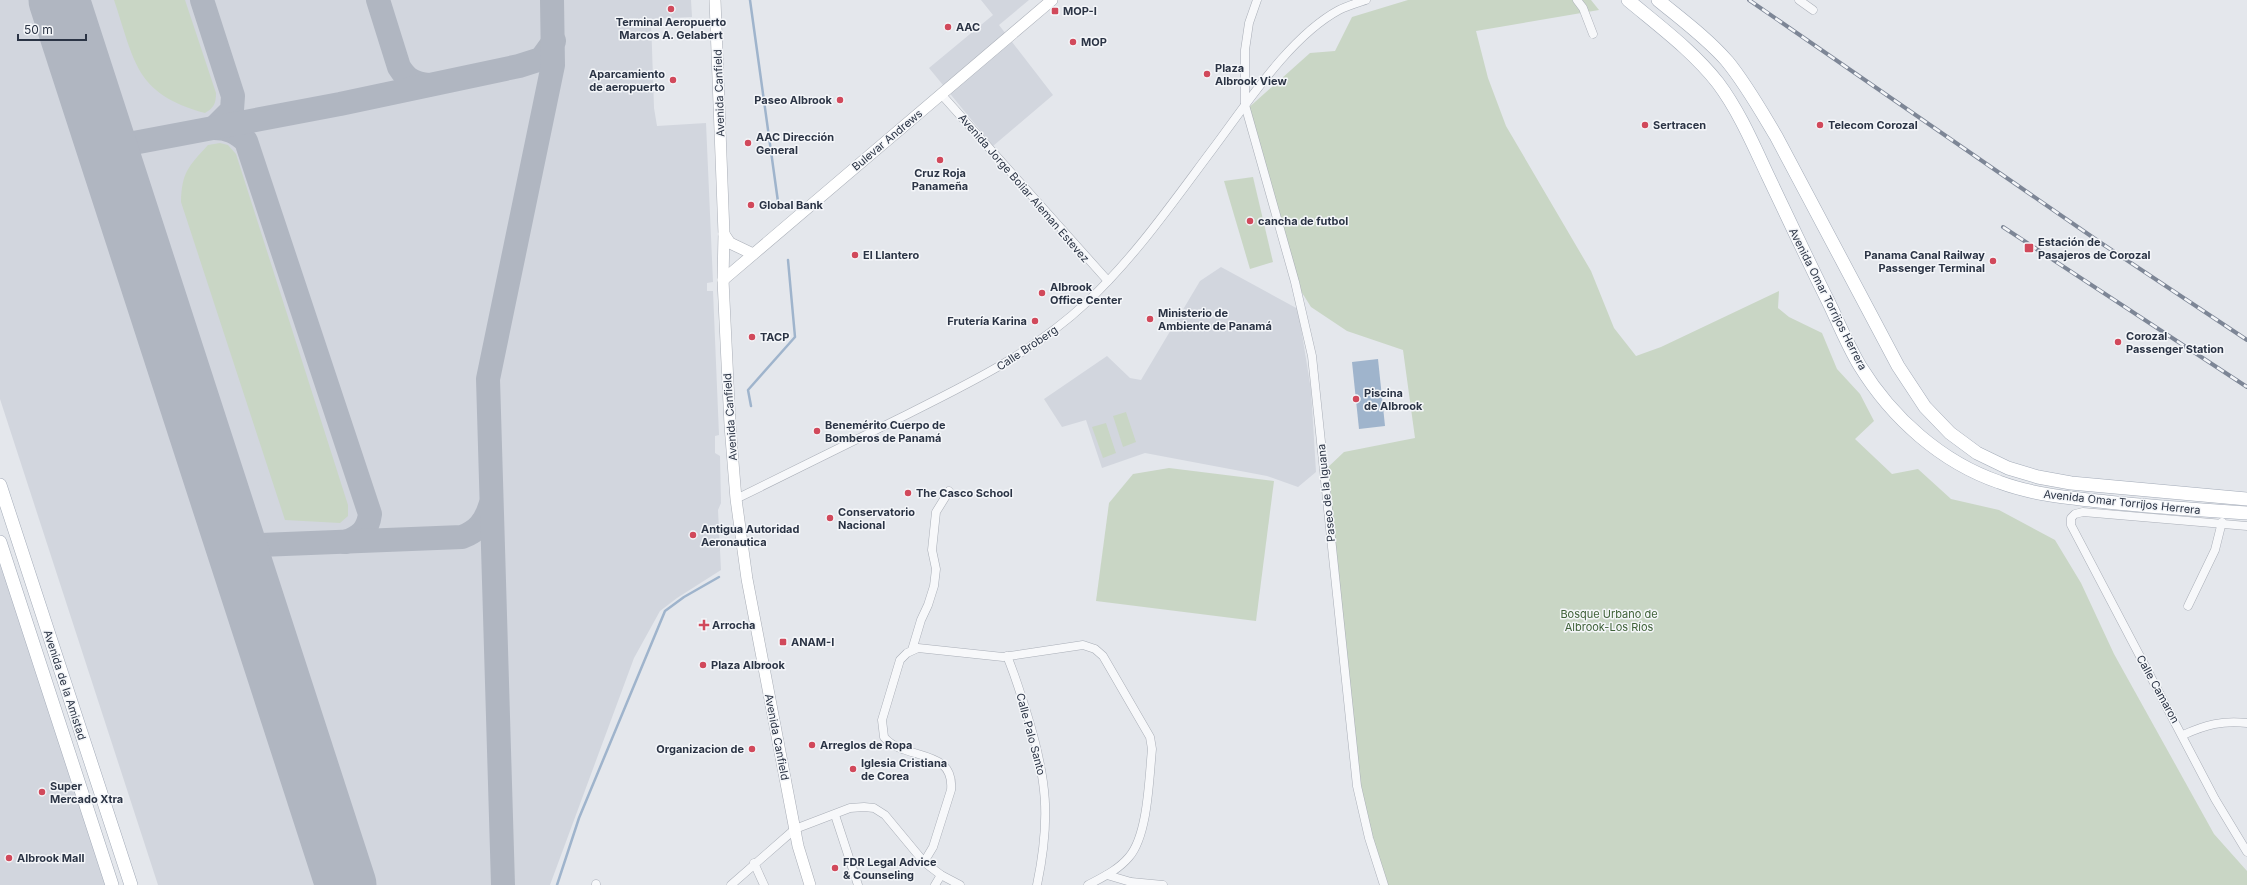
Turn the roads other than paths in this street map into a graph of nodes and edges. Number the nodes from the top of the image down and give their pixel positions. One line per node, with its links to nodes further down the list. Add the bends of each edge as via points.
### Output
1 (715, 0): 13 (main road, Avenida Canfield)
2 (1052, 0): 11 (main road, Bulevar Andrews)
3 (1257, 0): 12 (street, Paseo de la Iguana, via 1249,23 1245,50)
4 (1366, 0): 12 (street, Calle Broberg, via 1339,10 1313,28 1281,60)
5 (1577, 0): 10 (street)
6 (1628, 0): 21 (main road, Avenida Omar Torrijos Herrera, via 1691,53 1718,84 1744,125 1860,365 1882,397 1907,424 1937,450 1965,468 2029,492 2162,508)
7 (1658, 0): 20 (main road, Avenida Omar Torrijos Herrera, via 1689,25 1726,61 1755,101 1898,366 1925,407 1950,433 1977,453 2008,468 2038,477 2071,483)
8 (1799, 0): 9 (street)
9 (1813, 10)
10 (1594, 34)
11 (941, 94): 14 (main road, Bulevar Andrews); 16 (street, Avenida Jorge Boliar Aleman Estevez)
12 (1245, 105): 16 (street, Calle Broberg, via 1142,243); 50 (street, Paseo de la Iguana, via 1295,282 1312,356 1357,786 1369,838)
13 (724, 234): 14 (main road, via 730,243); 15 (main road, Avenida Canfield)
14 (753, 254): 15 (main road, Bulevar Andrews)
15 (723, 280): 19 (main road, Avenida Canfield)
16 (1108, 281): 19 (street, Calle Broberg, via 1052,332 1005,364)
17 (0, 485): 30 (main road, Avenida de la Amistad)
18 (949, 491): 26 (street, via 936,512 932,550 936,569 934,586)
19 (736, 499): 33 (main road, Avenida Canfield, via 743,557)
20 (2247, 499)
21 (2247, 513)
22 (2222, 522): 23 (street); 25 (street, via 2214,550); 29 (street, Calle Camaron, via 2083,512 2071,518 2071,525)
23 (2247, 526)
24 (0, 542): 31 (main road, Avenida de la Amistad)
25 (2188, 606)
26 (912, 650): 27 (street, via 924,648); 35 (street, via 903,656 897,665 882,727 884,737 892,745 936,760 944,766 950,776 949,796 933,847)
27 (1007, 656): 38 (street, via 1079,645 1095,649 1103,656 1150,738 1152,749 1141,835 1128,858); 47 (street, Calle Palo Santo, via 1036,745 1045,789 1046,832)
28 (2247, 723): 29 (street, via 2231,721 2206,725)
29 (2183, 735): 34 (street, Calle Camaron, via 2215,799)
30 (91, 765): 31 (main road); 40 (main road, Avenida de la Amistad)
31 (75, 770): 39 (main road, Avenida de la Amistad)
32 (835, 815): 33 (street); 35 (street, via 859,806 880,811 890,819); 44 (street)
33 (795, 829): 36 (street); 43 (main road, Avenida Canfield)
34 (2247, 852)
35 (924, 862): 37 (street)
36 (754, 863): 41 (street); 42 (street)
37 (941, 875): 45 (street); 46 (street)
38 (1107, 875): 48 (street); 49 (street, via 1131,882)
39 (112, 885)
40 (131, 885)
41 (731, 885)
42 (764, 885)
43 (810, 885)
44 (858, 885)
45 (935, 885)
46 (960, 885)
47 (1037, 885)
48 (1088, 885)
49 (1163, 885)
50 (1384, 885)

